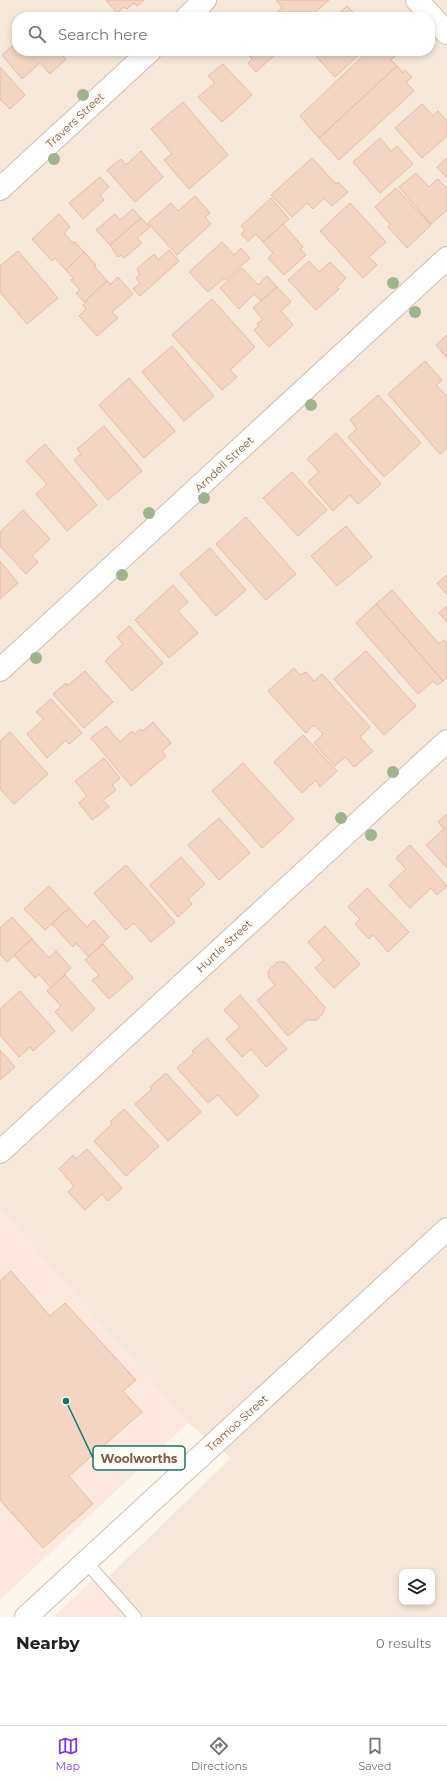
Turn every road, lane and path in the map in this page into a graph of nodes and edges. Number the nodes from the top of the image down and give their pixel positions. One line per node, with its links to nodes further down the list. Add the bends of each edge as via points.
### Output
1 (205, 0): 3 (street)
2 (417, 0): 4 (street)
3 (192, 12)
4 (428, 12)
5 (435, 20): 6 (street)
6 (447, 33)
7 (145, 56): 8 (street, Travers Street)
8 (0, 189)
9 (447, 258): 10 (street, Arndell Street)
10 (0, 670)
11 (447, 741): 12 (street, Hurtle Street)
12 (0, 1152)
13 (447, 1229): 14 (street, Tramoo Street)
14 (85, 1562): 15 (street, Tramoo Street); 16 (lane)
15 (26, 1617)
16 (135, 1617)

